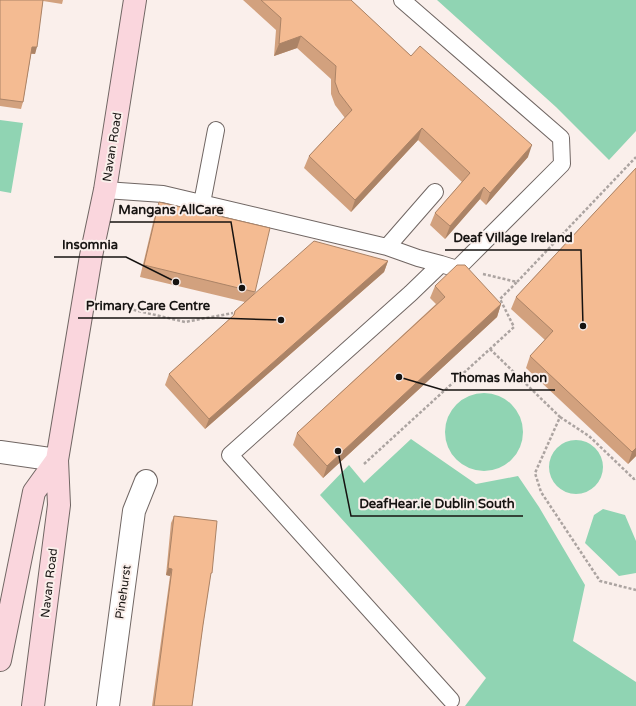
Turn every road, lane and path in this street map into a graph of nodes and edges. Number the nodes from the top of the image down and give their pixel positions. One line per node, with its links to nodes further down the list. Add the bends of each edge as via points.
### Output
1 (134, 0): 5 (main road, Navan Road)
2 (402, 0): 10 (lane, via 561,138 562,164)
3 (216, 130): 7 (lane)
4 (636, 157): 11 (path)
5 (105, 190): 7 (lane, via 163,194); 12 (main road, Navan Road)
6 (435, 192): 8 (lane)
7 (202, 203): 8 (lane)
8 (387, 247): 9 (lane)
9 (441, 264): 10 (lane); 23 (lane, via 230,455)
10 (457, 269): 11 (path)
11 (517, 282): 14 (path, via 500,299 514,328)
12 (84, 298): 13 (path, via 185,322); 17 (main road, Navan Road)
13 (233, 313)
14 (490, 349): 15 (path); 18 (path)
15 (560, 417): 19 (path, via 589,436 634,479); 21 (path, via 535,472 541,492 600,581)
16 (0, 452): 17 (street)
17 (57, 460): 22 (main road, Navan Road, via 34,492); 24 (main road, Navan Road, via 59,505)
18 (364, 464)
19 (636, 478)
20 (146, 481): 25 (street, Pinehurst, via 134,511)
21 (636, 590)
22 (0, 660)
23 (451, 700)
24 (33, 706)
25 (108, 706)

